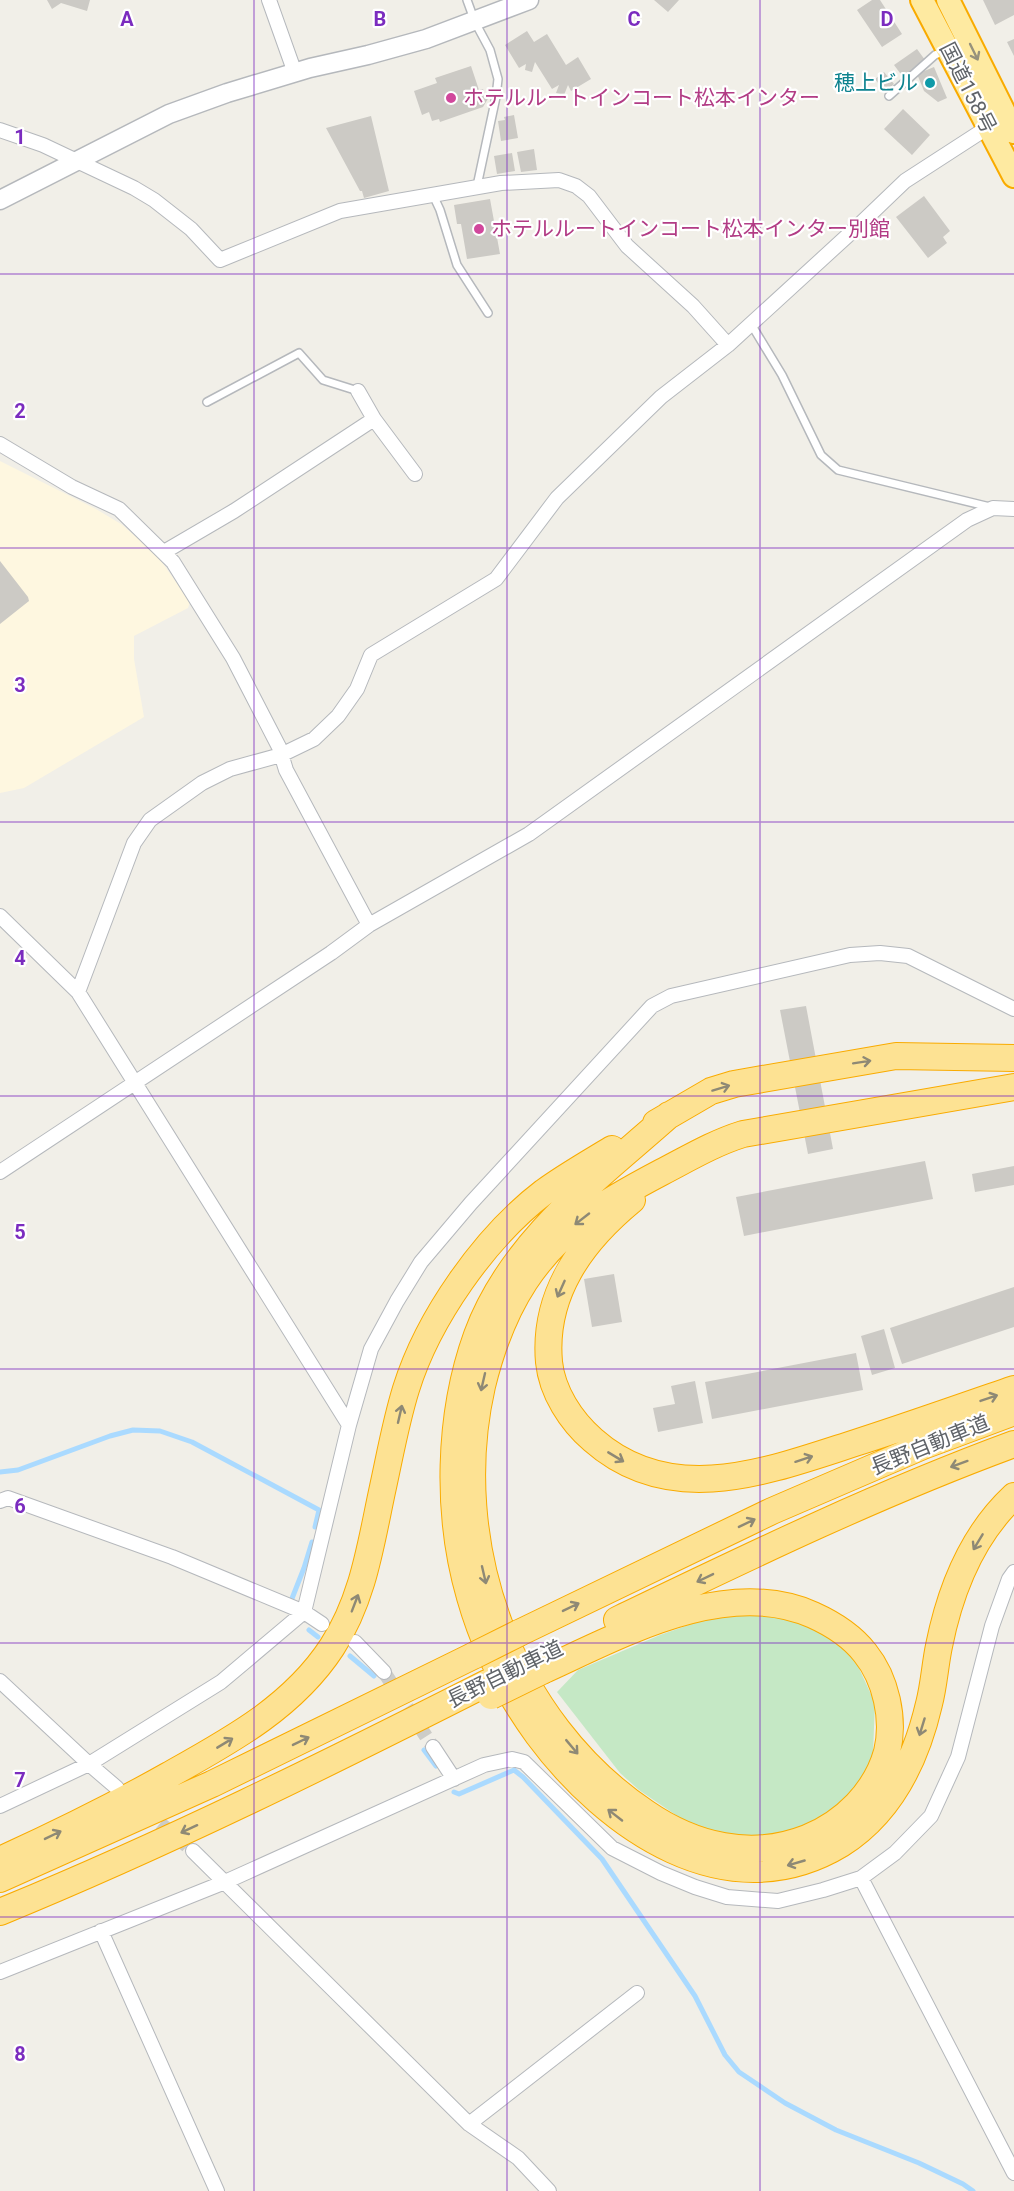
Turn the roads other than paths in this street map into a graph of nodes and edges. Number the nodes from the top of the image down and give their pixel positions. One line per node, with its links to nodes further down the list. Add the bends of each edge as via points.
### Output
1 (269, 0): 8 (street)
2 (467, 0): 6 (lane)
3 (529, 0): 6 (street)
4 (922, 0): 7 (highway, 国道158号)
5 (948, 0): 10 (highway, 国道158号, one-way to 10)
6 (475, 22): 8 (street); 14 (lane, via 490,50 498,79)
7 (949, 48): 9 (lane, via 935,55); 10 (highway, 国道158号)
8 (295, 73): 12 (street, via 169,114)
9 (889, 96)
10 (1006, 123): 13 (highway, 国道158号); 18 (street, via 905,181)
11 (0, 130): 12 (street)
12 (75, 161): 15 (street, via 154,200 191,229 220,260 340,211); 16 (street)
13 (1014, 176)
14 (477, 186): 15 (street); 19 (street, via 549,179 576,186 589,196 627,246 693,306)
15 (433, 195): 17 (lane, via 457,265)
16 (0, 200)
17 (488, 313)
18 (752, 324): 19 (street); 25 (lane, via 821,455 838,470)
19 (728, 345): 28 (street, via 661,398 557,498 496,579 371,655 357,689 338,716 314,739)
20 (358, 392): 21 (lane, via 323,380 298,353); 22 (street)
21 (207, 402)
22 (374, 419): 24 (street); 27 (street)
23 (0, 444): 27 (street, via 72,487 119,509)
24 (415, 474)
25 (993, 508): 26 (street); 30 (street, via 967,520 529,834)
26 (1014, 509)
27 (164, 552): 28 (street, via 233,658)
28 (281, 755): 30 (street); 31 (street, via 230,769 202,783 150,820 134,843)
29 (0, 916): 31 (street)
30 (369, 925): 34 (street)
31 (78, 992): 34 (street)
32 (1014, 1009): 43 (street, via 908,956 879,953 850,955 671,996 652,1006 421,1262 371,1348)
33 (1014, 1058): 38 (highway, one-way to 33, via 734,1083 827,1067 896,1056)
34 (135, 1084): 40 (street); 43 (street)
35 (1014, 1087): 37 (highway)
36 (1014, 1099): 37 (highway)
37 (905, 1106): 39 (highway, via 743,1134)
38 (669, 1115): 45 (highway, one-way to 38, via 986,1528 966,1561 939,1644 929,1705 903,1777 887,1804 864,1828 839,1845 815,1857 772,1868 734,1869 702,1862 635,1830 589,1793 561,1763 528,1720 494,1663 469,1595 454,1485 459,1404 477,1335 490,1304 517,1261 563,1208); 60 (highway, one-way to 38, via 115,1805 240,1734 276,1709 312,1674 351,1613 364,1579 406,1389 421,1351 453,1293 522,1210 544,1192)
39 (706, 1148): 41 (highway, one-way to 41, via 647,1188 602,1227 571,1268 559,1292 549,1334 550,1369 569,1414 602,1448 622,1461 671,1477 724,1478 790,1464); 51 (highway, one-way to 51, via 579,1220 541,1260 507,1312 485,1373 473,1438 473,1508 487,1587 512,1655 554,1726 603,1780 660,1823 686,1836 708,1844 753,1849 797,1842 817,1834 854,1808 880,1771 887,1750 888,1710 878,1673 869,1658 843,1631 786,1606 743,1603 688,1611)
40 (0, 1173)
41 (1014, 1389)
42 (1014, 1412): 62 (highway, 長野自動車道, one-way to 42, bridge, via 212,1784 772,1511)
43 (348, 1425): 48 (street)
44 (1014, 1444): 51 (highway, 長野自動車道, one-way to 51, via 874,1499)
45 (1014, 1496)
46 (0, 1501): 48 (street, via 8,1498 172,1557)
47 (1014, 1572): 61 (street, via 993,1626 958,1757 931,1816 895,1853)
48 (304, 1612): 49 (street); 55 (street, via 221,1682)
49 (322, 1624)
50 (355, 1642): 52 (street)
51 (539, 1665): 64 (highway, 長野自動車道, one-way to 64, via 124,1859)
52 (384, 1672)
53 (0, 1681): 55 (street)
54 (433, 1746): 56 (street)
55 (89, 1764): 57 (street); 58 (street)
56 (454, 1779): 61 (street, via 484,1765 512,1759 524,1762 612,1848 661,1873 727,1897 778,1901); 63 (street)
57 (117, 1788)
58 (0, 1806)
59 (193, 1851): 63 (street)
60 (0, 1860)
61 (861, 1878): 69 (street)
62 (0, 1879)
63 (225, 1882): 65 (street); 68 (street)
64 (0, 1912)
65 (101, 1931): 66 (street); 70 (street)
66 (0, 1972)
67 (637, 1993): 68 (street)
68 (469, 2124): 71 (street, via 518,2158)
69 (1014, 2174)
70 (217, 2191)
71 (549, 2191)

